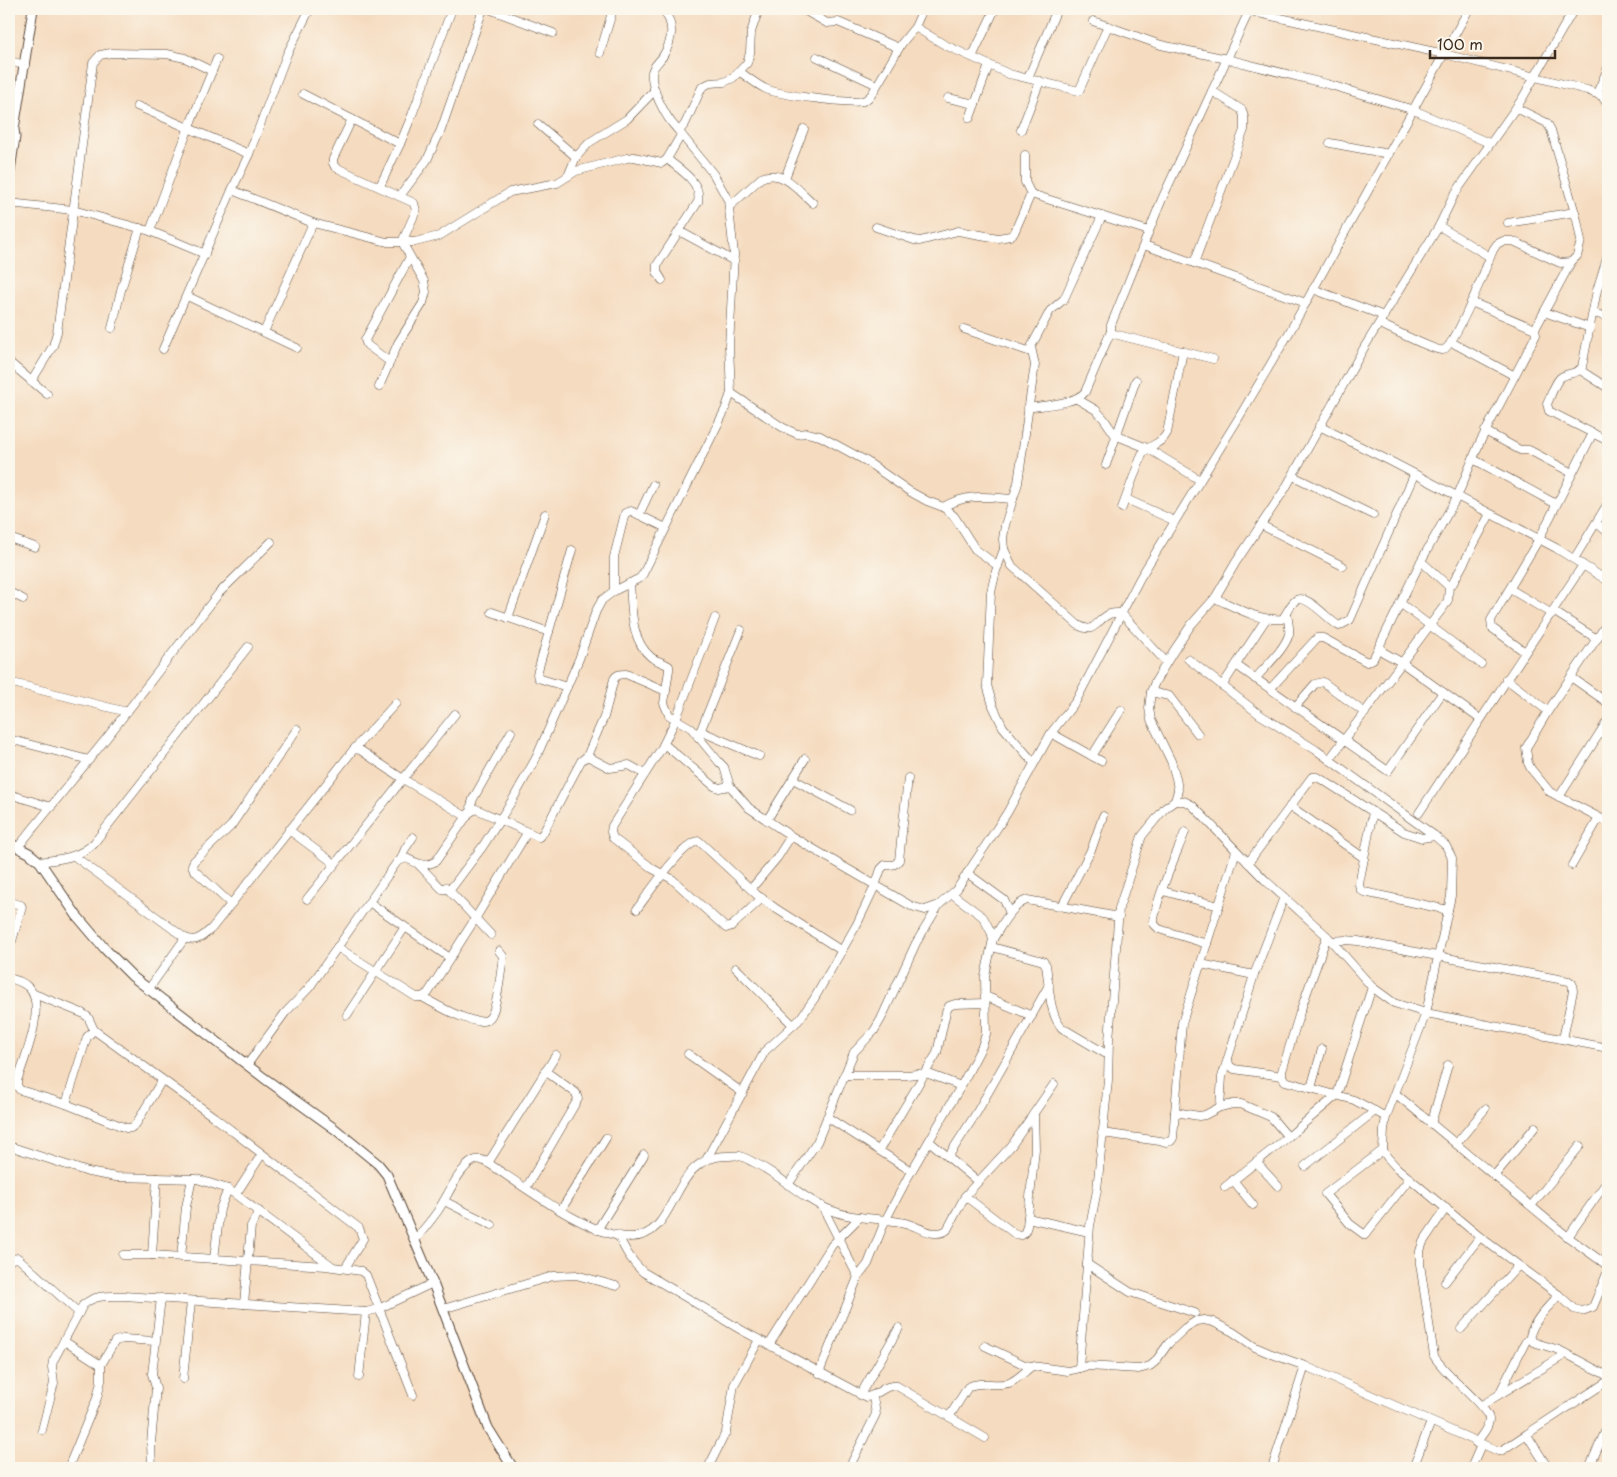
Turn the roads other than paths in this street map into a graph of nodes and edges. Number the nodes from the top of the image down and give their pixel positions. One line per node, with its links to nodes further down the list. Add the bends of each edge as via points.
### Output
1 (33, 9): 29 (street)
2 (310, 9): 59 (street, via 287,54)
3 (452, 9): 58 (street)
4 (483, 9): 70 (street, via 441,130 427,160)
5 (489, 9): 20 (street)
6 (613, 9): 22 (street)
7 (662, 9): 38 (street, via 668,15 672,28 668,46 652,71)
8 (760, 9): 33 (street, via 751,32 747,63)
9 (802, 9): 21 (street, via 827,23 838,22)
10 (923, 9): 19 (street)
11 (995, 9): 25 (street)
12 (1057, 9): 35 (street)
13 (1240, 9): 16 (street)
14 (1470, 9): 23 (street)
15 (1574, 9): 34 (street)
16 (1249, 10): 23 (street); 27 (street)
17 (1093, 20): 18 (street)
18 (1108, 26): 27 (street, via 1161,45); 36 (street, via 1079,91)
19 (915, 27): 21 (street); 25 (street)
20 (553, 33)
21 (899, 48): 37 (street)
22 (600, 53)
23 (1444, 54): 34 (street); 47 (street)
24 (817, 57): 37 (street)
25 (972, 57): 30 (street)
26 (217, 59): 32 (street)
27 (1227, 59): 39 (street); 47 (street)
28 (9, 61): 29 (street)
29 (25, 65): 54 (street)
30 (989, 65): 35 (street); 43 (street)
31 (1608, 68): 40 (street)
32 (212, 71): 51 (street); 74 (street, via 185,58 167,54 100,55 93,64)
33 (740, 72): 37 (street, via 768,90 829,100 862,101 868,99); 55 (street, via 724,82 702,86)
34 (1535, 76): 40 (street); 46 (street)
35 (1028, 78): 36 (street)
36 (1040, 81): 53 (street)
37 (877, 85)
38 (655, 90): 55 (street); 62 (street, via 627,119 590,142)
39 (1212, 91): 84 (street); 93 (street, via 1242,110 1244,130)
40 (1597, 93): 45 (street)
41 (303, 94): 49 (street)
42 (948, 98): 43 (street)
43 (975, 104): 48 (street)
44 (137, 106): 51 (street)
45 (1608, 106)
46 (1516, 108): 57 (street); 75 (street, via 1547,123)
47 (1414, 110): 57 (street); 60 (street)
48 (970, 118)
49 (352, 119): 58 (street); 67 (street, via 333,164)
50 (538, 124): 62 (street)
51 (189, 127): 59 (street); 82 (street)
52 (804, 129): 66 (street)
53 (1021, 130)
54 (10, 131): 65 (street, via 15,138)
55 (679, 132): 63 (street); 73 (street, via 714,175 728,200)
56 (1330, 143): 60 (street)
57 (1489, 143): 79 (street, via 1454,195)
58 (400, 144): 67 (street)
59 (249, 154): 68 (street)
60 (1390, 154): 95 (street)
61 (1025, 155): 69 (street, via 1025,182)
62 (576, 157): 64 (street)
63 (667, 159): 64 (street, via 662,163 627,158); 83 (street, via 694,182 699,196)
64 (568, 176): 85 (street, via 557,183 510,192 439,236)
65 (9, 177)
66 (785, 178): 72 (street); 73 (street, via 767,175 761,178)
67 (380, 186): 70 (street)
68 (232, 190): 77 (street); 87 (street)
69 (1031, 194): 76 (street); 80 (street, via 1014,233 1005,238 958,231 920,241)
70 (400, 196): 85 (street, via 416,206)
71 (9, 203): 74 (street)
72 (813, 203)
73 (728, 207): 91 (street)
74 (73, 210): 81 (street); 121 (street, via 57,332 53,346)
75 (1576, 212): 78 (street); 92 (street, via 1581,241 1577,256)
76 (1102, 216): 84 (street); 114 (street, via 1064,299 1050,311 1032,342)
77 (313, 223): 85 (street, via 387,242); 109 (street)
78 (1508, 223)
79 (1439, 226): 90 (street); 101 (street)
80 (876, 227)
81 (140, 228): 82 (street); 104 (street)
82 (150, 231): 87 (street)
83 (679, 231): 91 (street); 94 (street, via 657,265 656,272)
84 (1149, 231): 86 (street)
85 (402, 242): 89 (street)
86 (1144, 245): 93 (street); 108 (street)
87 (204, 254): 96 (street)
88 (1608, 256): 100 (street)
89 (410, 257): 117 (street, via 424,280 426,292); 117 (street, via 365,340)
90 (1490, 257): 92 (street, via 1497,244 1513,241 1560,263); 97 (street)
91 (734, 261): 124 (street, via 729,346)
92 (1570, 262): 99 (street)
93 (1194, 263): 98 (street)
94 (662, 280)
95 (1313, 289): 98 (street); 101 (street)
96 (187, 296): 109 (street); 112 (street)
97 (1471, 302): 107 (street); 110 (street)
98 (1306, 303): 139 (street)
99 (1544, 312): 105 (street); 107 (street)
100 (1593, 313): 102 (street); 105 (street)
101 (1384, 316): 103 (street)
102 (1608, 317)
103 (1380, 324): 110 (street, via 1441,350); 128 (street)
104 (112, 328)
105 (1590, 328): 118 (street)
106 (964, 329): 114 (street)
107 (1535, 329): 119 (street, via 1536,335)
108 (1111, 331): 113 (street); 126 (street, via 1085,392)
109 (264, 332): 111 (street)
110 (1451, 342): 119 (street)
111 (297, 348)
112 (163, 349)
113 (1184, 351): 115 (street); 133 (street, via 1167,433 1160,442)
114 (1031, 352): 127 (street, via 1035,365)
115 (1213, 359)
116 (9, 362): 121 (street)
117 (390, 362): 122 (street)
118 (1580, 370): 123 (street); 130 (street, via 1559,380 1547,408)
119 (1513, 375): 129 (street)
120 (1136, 380): 131 (street)
121 (31, 382): 125 (street)
122 (379, 387)
123 (1608, 388)
124 (731, 393): 146 (street, via 782,427 798,434 820,436 866,461 909,491); 155 (street)
125 (47, 394)
126 (1077, 398): 127 (street); 131 (street, via 1096,410)
127 (1028, 408): 142 (street)
128 (1319, 426): 137 (street); 138 (street)
129 (1485, 431): 134 (street); 136 (street)
130 (1593, 433): 132 (street); 136 (street)
131 (1115, 435): 133 (street); 135 (street)
132 (1608, 441)
133 (1147, 448): 139 (street); 143 (street)
134 (1473, 459): 141 (street); 145 (street)
135 (1106, 465)
136 (1572, 473): 145 (street)
137 (1414, 474): 141 (street); 180 (street, via 1350,620 1339,626 1303,598 1294,601)
138 (1293, 476): 151 (street); 154 (street)
139 (1200, 480): 152 (street)
140 (653, 485): 150 (street)
141 (1457, 496): 149 (street); 164 (street)
142 (1014, 499): 146 (street, via 969,497); 161 (street, via 1005,525)
143 (1126, 499): 147 (street); 152 (street)
144 (1608, 503): 153 (street)
145 (1556, 504): 158 (street)
146 (943, 507): 166 (street, via 954,516 975,549)
147 (1122, 508)
148 (545, 514): 181 (street)
149 (1490, 514): 158 (street); 170 (street)
150 (639, 515): 155 (street); 172 (street, via 631,511 625,513 614,557)
151 (1373, 515)
152 (1175, 521): 178 (street)
153 (1596, 523): 156 (street); 163 (street)
154 (1261, 525): 167 (street); 174 (street)
155 (666, 528): 169 (street, via 643,574)
156 (1608, 532)
157 (9, 538): 160 (street)
158 (1539, 539): 163 (street); 171 (street)
159 (271, 542): 212 (street, via 219,593)
160 (35, 547)
161 (1004, 549): 166 (street); 178 (street, via 1012,566 1084,629 1094,627 1106,615)
162 (572, 550): 187 (street)
163 (1574, 559): 165 (street)
164 (1421, 561): 170 (street); 176 (street)
165 (1583, 565): 168 (street); 179 (street)
166 (998, 566): 234 (street, via 991,592 987,685 1003,727)
167 (1342, 566)
168 (1608, 580)
169 (630, 583): 172 (street); 204 (street, via 635,630 641,646 651,658 670,670)
170 (1449, 585): 185 (street, via 1448,600)
171 (1510, 590): 179 (street); 191 (street, via 1490,624)
172 (614, 591): 202 (street, via 602,600 596,611)
173 (9, 592): 175 (street)
174 (1215, 598): 183 (street); 193 (street)
175 (24, 599)
176 (1400, 603): 185 (street); 189 (street)
177 (492, 612): 181 (street)
178 (1122, 613): 193 (street); 220 (street, via 1076,701)
179 (1552, 613): 188 (street); 191 (street)
180 (1287, 614): 183 (street, via 1282,619); 198 (street, via 1289,628 1286,640)
181 (508, 618): 187 (street)
182 (715, 618): 215 (street)
183 (1266, 618): 195 (street)
184 (1608, 622): 188 (street)
185 (1428, 624): 194 (street); 196 (street)
186 (741, 630): 221 (street)
187 (549, 632): 202 (street, via 538,678)
188 (1597, 639): 197 (street)
189 (1380, 645): 194 (street, via 1383,652); 203 (street, via 1373,659 1366,662 1323,638 1317,638)
190 (248, 647): 263 (street, via 94,844)
191 (1525, 652): 199 (street)
192 (1188, 659): 201 (street)
193 (1166, 662): 205 (street)
194 (1401, 662): 206 (street); 213 (street)
195 (1236, 664): 198 (street); 201 (street)
196 (1480, 664)
197 (1571, 676): 208 (street); 211 (street)
198 (1255, 679): 203 (street)
199 (1506, 679): 211 (street); 216 (street)
200 (9, 682): 212 (street)
201 (1222, 686): 232 (street, via 1258,714)
202 (567, 687): 251 (street, via 536,758)
203 (1270, 690): 209 (street)
204 (666, 691): 215 (street, via 665,708); 227 (street, via 626,674 616,676 604,717)
205 (1151, 692): 222 (street, via 1169,696); 242 (street, via 1151,720 1176,778 1178,790)
206 (1443, 692): 216 (street); 224 (street, via 1388,771)
207 (396, 703): 226 (street)
208 (1608, 703)
209 (1295, 707): 213 (street, via 1314,684 1323,682); 224 (street)
210 (1121, 710): 229 (street)
211 (1548, 711): 241 (street, via 1528,743 1526,753 1531,769 1543,785)
212 (127, 712): 231 (street)
213 (1364, 713): 224 (street)
214 (455, 714): 237 (street)
215 (676, 719): 221 (street); 225 (street)
216 (1480, 719): 247 (street)
217 (1608, 720): 241 (street)
218 (297, 729): 283 (street, via 231,826 192,865)
219 (511, 732): 248 (street, via 473,800)
220 (1051, 733): 229 (street); 234 (street)
221 (699, 734): 228 (street); 239 (street, via 724,767)
222 (1198, 734)
223 (9, 739): 231 (street)
224 (1343, 741): 232 (street)
225 (664, 744): 235 (street); 239 (street, via 714,786)
226 (354, 749): 237 (street); 254 (street)
227 (587, 756): 235 (street, via 610,768 628,765); 256 (street, via 581,761 543,833 539,837)
228 (759, 756)
229 (1092, 756): 233 (street)
230 (805, 759): 238 (street)
231 (89, 760): 244 (street)
232 (1329, 760): 258 (street)
233 (1101, 761)
234 (1034, 763): 271 (street)
235 (645, 774): 272 (street, via 611,832 613,838)
236 (908, 778): 273 (street, via 899,860 893,866 883,866)
237 (403, 779): 248 (street); 268 (street)
238 (792, 779): 245 (street); 252 (street)
239 (730, 786): 252 (street, via 749,808)
240 (9, 794): 244 (street)
241 (1559, 797): 250 (street)
242 (1175, 801): 262 (street, via 1192,805); 290 (street, via 1142,836 1124,890)
243 (1290, 806): 246 (street, via 1310,779 1317,777); 264 (street); 267 (street)
244 (51, 807): 261 (street)
245 (850, 810)
246 (1373, 812): 258 (street, via 1404,832 1422,838); 264 (street)
247 (1418, 813)
248 (469, 814): 251 (street, via 476,809); 269 (street, via 436,861)
249 (1103, 816): 285 (street, via 1092,848)
250 (1599, 818): 253 (street); 270 (street)
251 (500, 819): 256 (street); 274 (street, via 453,886)
252 (767, 820): 257 (street)
253 (1608, 822)
254 (289, 830): 268 (street); 283 (street)
255 (1185, 832): 276 (street)
256 (527, 833): 291 (street)
257 (791, 836): 273 (street); 275 (street)
258 (1435, 836): 288 (street, via 1446,846 1452,858)
259 (413, 838): 265 (street)
260 (9, 843): 261 (street)
261 (18, 847): 266 (street)
262 (1236, 851): 267 (street); 286 (street)
263 (74, 856): 266 (street); 294 (street)
264 (1364, 858): 288 (street, via 1359,884 1364,892)
265 (401, 859): 269 (street); 282 (street)
266 (40, 862): 311 (street, via 77,916)
267 (1248, 863): 278 (street)
268 (335, 864): 279 (street)
269 (418, 864): 274 (street, via 442,889)
270 (1572, 865)
271 (968, 873): 277 (street); 289 (street, via 1004,900)
272 (662, 874): 275 (street, via 687,846 699,841); 280 (street, via 672,879 726,928); 287 (street)
273 (876, 886): 284 (street, via 911,906 925,910); 301 (street)
274 (446, 887): 291 (street)
275 (751, 889): 280 (street)
276 (1163, 891): 286 (street); 298 (street, via 1153,919 1156,927)
277 (952, 894): 284 (street); 297 (street, via 983,917)
278 (1284, 897): 295 (street); 307 (street)
279 (307, 898)
280 (762, 898): 301 (street)
281 (9, 902): 296 (street, via 22,907)
282 (369, 902): 292 (street); 299 (street)
283 (231, 904): 294 (street, via 200,939 191,941)
284 (939, 906): 331 (street, via 916,942 881,1019 854,1052)
285 (1062, 906): 289 (street, via 1027,900); 290 (street)
286 (1219, 906): 298 (street)
287 (637, 908)
288 (1448, 910): 302 (street)
289 (1010, 914): 297 (street)
290 (1119, 917): 325 (street)
291 (475, 919): 293 (street); 303 (street)
292 (405, 927): 303 (street); 306 (street)
293 (491, 934)
294 (185, 938): 311 (street)
295 (1329, 939): 302 (street, via 1358,941); 310 (street); 332 (street, via 1300,1012)
296 (12, 941)
297 (993, 943): 309 (street, via 1043,961); 314 (street, via 984,976)
298 (1207, 944): 304 (street)
299 (337, 947): 306 (street); 327 (street, via 309,988 285,1013)
300 (499, 951): 313 (street, via 503,956 500,982 492,1015 484,1022 463,1018)
301 (842, 951): 318 (street, via 814,999)
302 (1438, 957): 315 (street); 320 (street, via 1569,981 1573,991)
303 (450, 958): 313 (street, via 428,993)
304 (1200, 964): 307 (street); 346 (street, via 1182,1023)
305 (736, 968): 318 (street)
306 (376, 971): 313 (street, via 416,997); 316 (street)
307 (1254, 975): 326 (street)
308 (9, 978): 312 (street, via 22,982)
309 (1049, 985): 317 (street); 325 (street, via 1054,1015 1062,1028)
310 (1372, 986): 315 (street, via 1400,1006); 341 (street)
311 (148, 990): 327 (street)
312 (34, 994): 319 (street, via 82,1013); 338 (street, via 36,1021 17,1081)
313 (422, 996)
314 (985, 1000): 317 (street, via 1010,1005); 330 (street, via 949,1006 937,1053); 335 (street, via 986,1034)
315 (1426, 1013): 320 (street); 340 (street)
316 (347, 1015)
317 (1032, 1016): 363 (street)
318 (793, 1025): 339 (street, via 765,1051)
319 (94, 1030): 333 (street); 342 (street, via 87,1037)
320 (1563, 1039): 322 (street)
321 (1322, 1048): 337 (street)
322 (1608, 1048)
323 (556, 1054): 329 (street)
324 (688, 1054): 339 (street)
325 (1108, 1055): 352 (street)
326 (1228, 1058): 332 (street, via 1234,1069); 343 (street, via 1222,1078)
327 (247, 1065): 400 (street, via 378,1164 387,1175)
328 (1448, 1065): 350 (street)
329 (545, 1071): 366 (street); 379 (street, via 576,1093 578,1099)
330 (926, 1073): 331 (street); 335 (street); 359 (street)
331 (844, 1075): 348 (street)
332 (1282, 1076): 337 (street, via 1286,1081)
333 (162, 1080): 342 (street, via 131,1128); 361 (street)
334 (1054, 1084): 347 (street)
335 (961, 1086): 355 (street)
336 (9, 1088): 338 (street)
337 (1311, 1088): 341 (street)
338 (20, 1090): 342 (street)
339 (743, 1093): 364 (street)
340 (1396, 1094): 349 (street); 350 (street)
341 (1337, 1095): 345 (street); 353 (street)
342 (66, 1104)
343 (1220, 1107): 346 (street, via 1199,1116); 353 (street, via 1241,1104 1267,1115)
344 (1485, 1109): 356 (street)
345 (1375, 1111): 349 (street); 367 (street)
346 (1175, 1112): 352 (street, via 1171,1141)
347 (1034, 1114): 375 (street, via 1012,1145); 391 (street, via 1035,1149)
348 (827, 1117): 359 (street); 376 (street, via 817,1142)
349 (1386, 1117): 360 (street)
350 (1431, 1124): 356 (street)
351 (1535, 1128): 369 (street)
352 (1102, 1132): 395 (street, via 1097,1190)
353 (1288, 1137): 365 (street)
354 (606, 1138): 388 (street)
355 (929, 1141): 363 (street); 368 (street)
356 (1456, 1144): 369 (street)
357 (9, 1146): 370 (street, via 88,1172 116,1177)
358 (1580, 1146): 386 (street)
359 (879, 1150): 368 (street)
360 (1383, 1150): 371 (street); 371 (street, via 1325,1194 1350,1224 1365,1235)
361 (262, 1154): 381 (street); 411 (street, via 359,1228 363,1239)
362 (644, 1155): 394 (street)
363 (948, 1157): 375 (street)
364 (706, 1160): 376 (street, via 718,1156 740,1156); 396 (street, via 694,1168 680,1185 654,1229 636,1236)
365 (1256, 1162): 373 (street); 377 (street)
366 (488, 1163): 379 (street); 383 (street, via 481,1159 471,1162)
367 (1305, 1166)
368 (911, 1171): 392 (street)
369 (1494, 1176): 386 (street)
370 (157, 1178): 372 (street); 402 (street)
371 (1410, 1178): 387 (street)
372 (192, 1179): 380 (street); 403 (street)
373 (1233, 1180): 378 (street); 384 (street)
374 (1608, 1180): 397 (street)
375 (977, 1181): 382 (street)
376 (788, 1185): 385 (street)
377 (1278, 1186)
378 (1225, 1187)
379 (526, 1188): 388 (street)
380 (228, 1189): 381 (street); 404 (street, via 220,1209)
381 (236, 1194): 389 (street)
382 (965, 1196): 391 (street, via 1018,1235 1025,1232); 392 (street, via 947,1230 942,1233)
383 (444, 1201): 393 (street); 400 (street)
384 (1253, 1205)
385 (822, 1206): 390 (street); 399 (street)
386 (1531, 1206): 397 (street)
387 (1446, 1208): 398 (street); 448 (street, via 1420,1250 1431,1346 1437,1363)
388 (561, 1210): 394 (street)
389 (258, 1211): 405 (street, via 251,1226); 410 (street)
390 (860, 1217): 392 (street); 399 (street)
391 (1028, 1218): 395 (street)
392 (885, 1221): 413 (street, via 868,1264)
393 (492, 1226)
394 (597, 1230): 396 (street)
395 (1089, 1232): 407 (street)
396 (618, 1235): 428 (street, via 634,1264 643,1272)
397 (1568, 1237): 409 (street)
398 (1480, 1238): 408 (street); 414 (street)
399 (838, 1239): 413 (street); 432 (street)
400 (415, 1240): 415 (street)
401 (123, 1255): 402 (street)
402 (152, 1255): 403 (street)
403 (181, 1257): 404 (street)
404 (214, 1259): 405 (street)
405 (248, 1261): 410 (street); 420 (street)
406 (9, 1262): 424 (street, via 18,1258)
407 (1087, 1264): 425 (street, via 1130,1292); 438 (street)
408 (1518, 1266): 417 (street); 427 (street)
409 (1608, 1266)
410 (333, 1267): 411 (street)
411 (345, 1268): 421 (street, via 366,1275)
412 (1608, 1271): 417 (street, via 1593,1307 1587,1311 1574,1308)
413 (858, 1277): 439 (street)
414 (1445, 1282)
415 (433, 1283): 421 (street); 422 (street)
416 (616, 1286): 422 (street, via 576,1275 553,1276)
417 (1559, 1295): 434 (street, via 1543,1313 1530,1336 1540,1346)
418 (160, 1298): 419 (street); 424 (street, via 101,1296 83,1305); 430 (street)
419 (191, 1301): 420 (street); 442 (street)
420 (244, 1304): 423 (street)
421 (378, 1309): 423 (street); 444 (street)
422 (443, 1309): 456 (street, via 488,1428)
423 (366, 1312): 441 (street)
424 (79, 1313): 429 (street)
425 (1195, 1314)
426 (899, 1328): 445 (street)
427 (1461, 1329)
428 (759, 1340): 432 (street); 459 (street, via 734,1385 726,1432)
429 (64, 1341): 435 (street); 452 (street, via 53,1361 54,1383)
430 (155, 1341): 435 (street, via 117,1340); 458 (street)
431 (1526, 1341): 446 (street)
432 (769, 1345): 439 (street)
433 (984, 1346): 436 (street)
434 (1566, 1354): 440 (street); 446 (street)
435 (101, 1365): 457 (street, via 97,1398)
436 (1032, 1366): 438 (street, via 1068,1371); 449 (street, via 1011,1382 968,1387)
437 (1305, 1366): 438 (street, via 1255,1347 1233,1332 1204,1320 1185,1328 1150,1366 1138,1369); 450 (street); 461 (street)
438 (1079, 1368)
439 (819, 1373): 445 (street)
440 (1608, 1376)
441 (358, 1377)
442 (183, 1379)
443 (1608, 1381): 453 (street)
444 (413, 1394)
445 (860, 1395): 447 (street)
446 (1498, 1396): 448 (street)
447 (873, 1397): 449 (street, via 885,1388 897,1386); 460 (street, via 876,1414)
448 (1482, 1405): 455 (street, via 1489,1420)
449 (949, 1417): 454 (street)
450 (1431, 1422): 455 (street); 462 (street)
451 (1608, 1425): 465 (street)
452 (42, 1430)
453 (1527, 1435): 455 (street, via 1501,1451); 464 (street)
454 (985, 1438)
455 (1478, 1444): 463 (street)
456 (510, 1467)
457 (68, 1468)
458 (152, 1468)
459 (708, 1468)
460 (848, 1468)
461 (1272, 1468)
462 (1413, 1468)
463 (1471, 1468)
464 (1548, 1468)
465 (1590, 1468)

